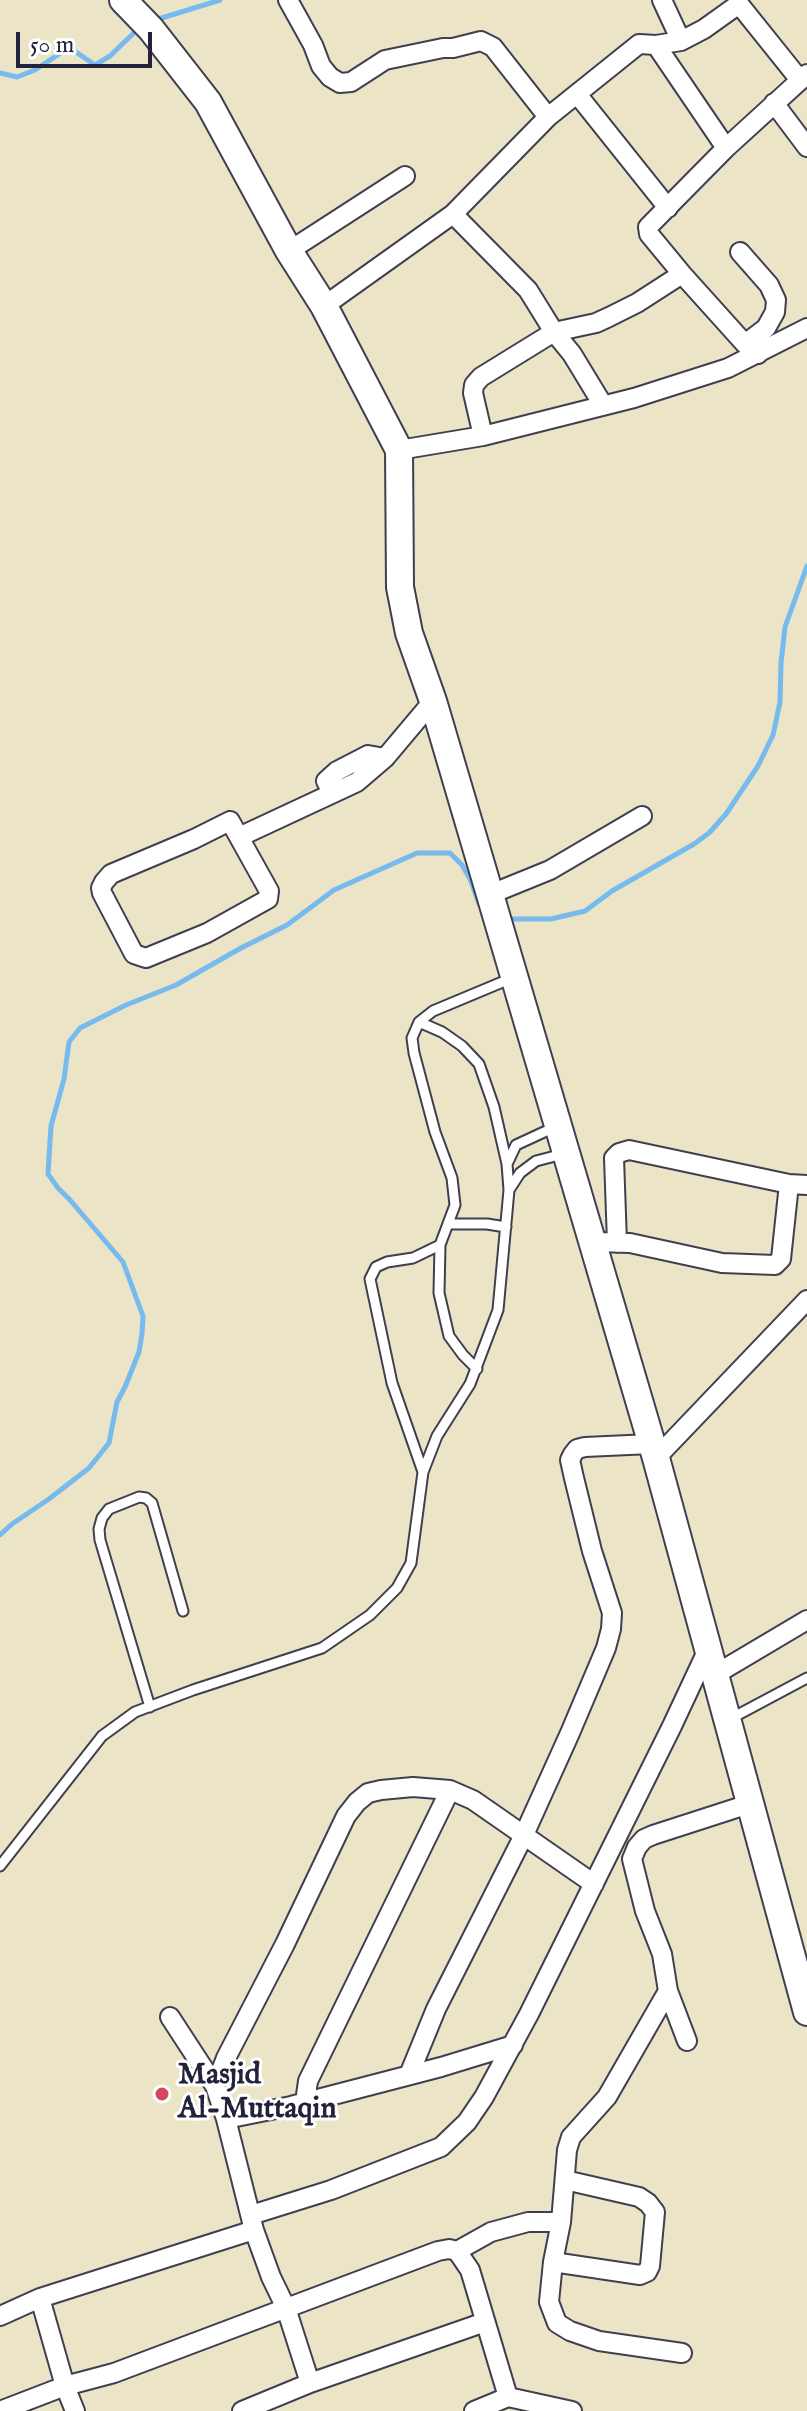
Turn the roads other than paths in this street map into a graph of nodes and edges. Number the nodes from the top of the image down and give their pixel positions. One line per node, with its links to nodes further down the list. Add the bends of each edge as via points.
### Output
1 (288, 0): 10 (street, via 321,66 340,83 351,82 385,60 481,41 493,47)
2 (662, 0): 5 (street)
3 (740, 2): 5 (street); 7 (street)
4 (138, 15): 16 (street, via 208,102)
5 (681, 41): 6 (street)
6 (656, 45): 8 (street, via 636,45); 12 (street)
7 (803, 77): 9 (street)
8 (577, 94): 10 (street); 14 (street)
9 (774, 103): 11 (street); 12 (street)
10 (548, 117): 15 (street)
11 (807, 147)
12 (726, 148): 14 (street)
13 (405, 176): 16 (street)
14 (668, 208): 18 (street, via 647,232)
15 (453, 214): 19 (street); 21 (street, via 528,290)
16 (289, 251): 19 (street)
17 (740, 252): 22 (street, via 776,300 775,312)
18 (682, 274): 21 (street, via 596,323); 22 (street)
19 (324, 306): 25 (street)
20 (807, 328): 22 (street)
21 (554, 332): 23 (street); 24 (street, via 474,385)
22 (752, 349): 23 (street, via 728,368)
23 (603, 405): 24 (street)
24 (483, 436): 25 (street)
25 (399, 450): 26 (street, via 400,587 409,633)
26 (433, 701): 28 (street, via 357,782); 29 (street)
27 (642, 816): 29 (street, via 550,870)
28 (239, 837): 28 (street, via 269,891 268,899 207,933 146,958 134,954 102,893 111,874 230,821)
29 (495, 911): 30 (street)
30 (515, 978): 31 (lane, via 433,1011); 32 (street)
31 (419, 1022): 34 (lane, via 462,1046 479,1064); 37 (lane, via 412,1038 414,1053 452,1178 455,1205)
32 (559, 1125): 33 (street); 34 (lane, via 516,1145)
33 (567, 1153): 36 (lane, via 536,1161); 39 (street)
34 (507, 1164): 36 (lane)
35 (798, 1185): 39 (street, via 781,1259 775,1265 722,1263 630,1243); 39 (street, via 629,1150 619,1153 614,1158)
36 (509, 1190): 38 (lane)
37 (450, 1224): 38 (lane); 40 (lane)
38 (506, 1227): 42 (lane, via 498,1310)
39 (606, 1243): 43 (street)
40 (440, 1245): 42 (lane, via 439,1293 449,1336); 44 (lane, via 376,1267 370,1279 392,1383)
41 (807, 1300): 43 (street)
42 (477, 1369): 44 (lane, via 437,1436)
43 (654, 1451): 47 (street); 54 (street, via 585,1447 570,1460 612,1613 611,1629)
44 (423, 1472): 50 (lane, via 411,1563 397,1588 370,1615 322,1648)
45 (183, 1611): 50 (lane, via 152,1503 139,1497 109,1509 102,1518 100,1540)
46 (807, 1620): 48 (street)
47 (709, 1647): 48 (street); 56 (street)
48 (716, 1674): 51 (street)
49 (807, 1678): 51 (lane)
50 (150, 1707): 55 (lane, via 102,1736)
51 (727, 1720): 53 (street)
52 (450, 1790): 54 (street, via 473,1800); 63 (street, via 381,1790 357,1802); 64 (street, via 308,2081)
53 (752, 1803): 57 (street, via 653,1835 637,1847 632,1859); 58 (street, via 794,1942)
54 (523, 1837): 56 (street); 62 (street, via 436,2009)
55 (0, 1866)
56 (594, 1884): 61 (street)
57 (668, 1991): 60 (street); 66 (street, via 607,2097 571,2137)
58 (807, 2012)
59 (170, 2017): 63 (street)
60 (687, 2041)
61 (513, 2045): 62 (street); 68 (street, via 467,2122 441,2147)
62 (409, 2075): 64 (street)
63 (215, 2086): 65 (street)
64 (305, 2102): 65 (street)
65 (226, 2119): 68 (street)
66 (565, 2180): 67 (street); 70 (street, via 648,2203 655,2212 650,2266 640,2275)
67 (561, 2222): 69 (street, via 528,2222 491,2232); 70 (street)
68 (253, 2223): 71 (street); 72 (street)
69 (457, 2251): 72 (street, via 438,2251); 74 (street, via 470,2270)
70 (553, 2262): 75 (street, via 549,2302 557,2323 599,2341)
71 (40, 2298): 73 (street); 77 (street)
72 (286, 2308): 76 (street); 77 (street, via 114,2373)
73 (0, 2316)
74 (485, 2322): 76 (street); 78 (street)
75 (682, 2353)
76 (310, 2383): 81 (street)
77 (65, 2386): 79 (street); 80 (street)
78 (508, 2397): 82 (street); 83 (street)
79 (0, 2411)
80 (75, 2411)
81 (242, 2411)
82 (474, 2411)
83 (572, 2411)

